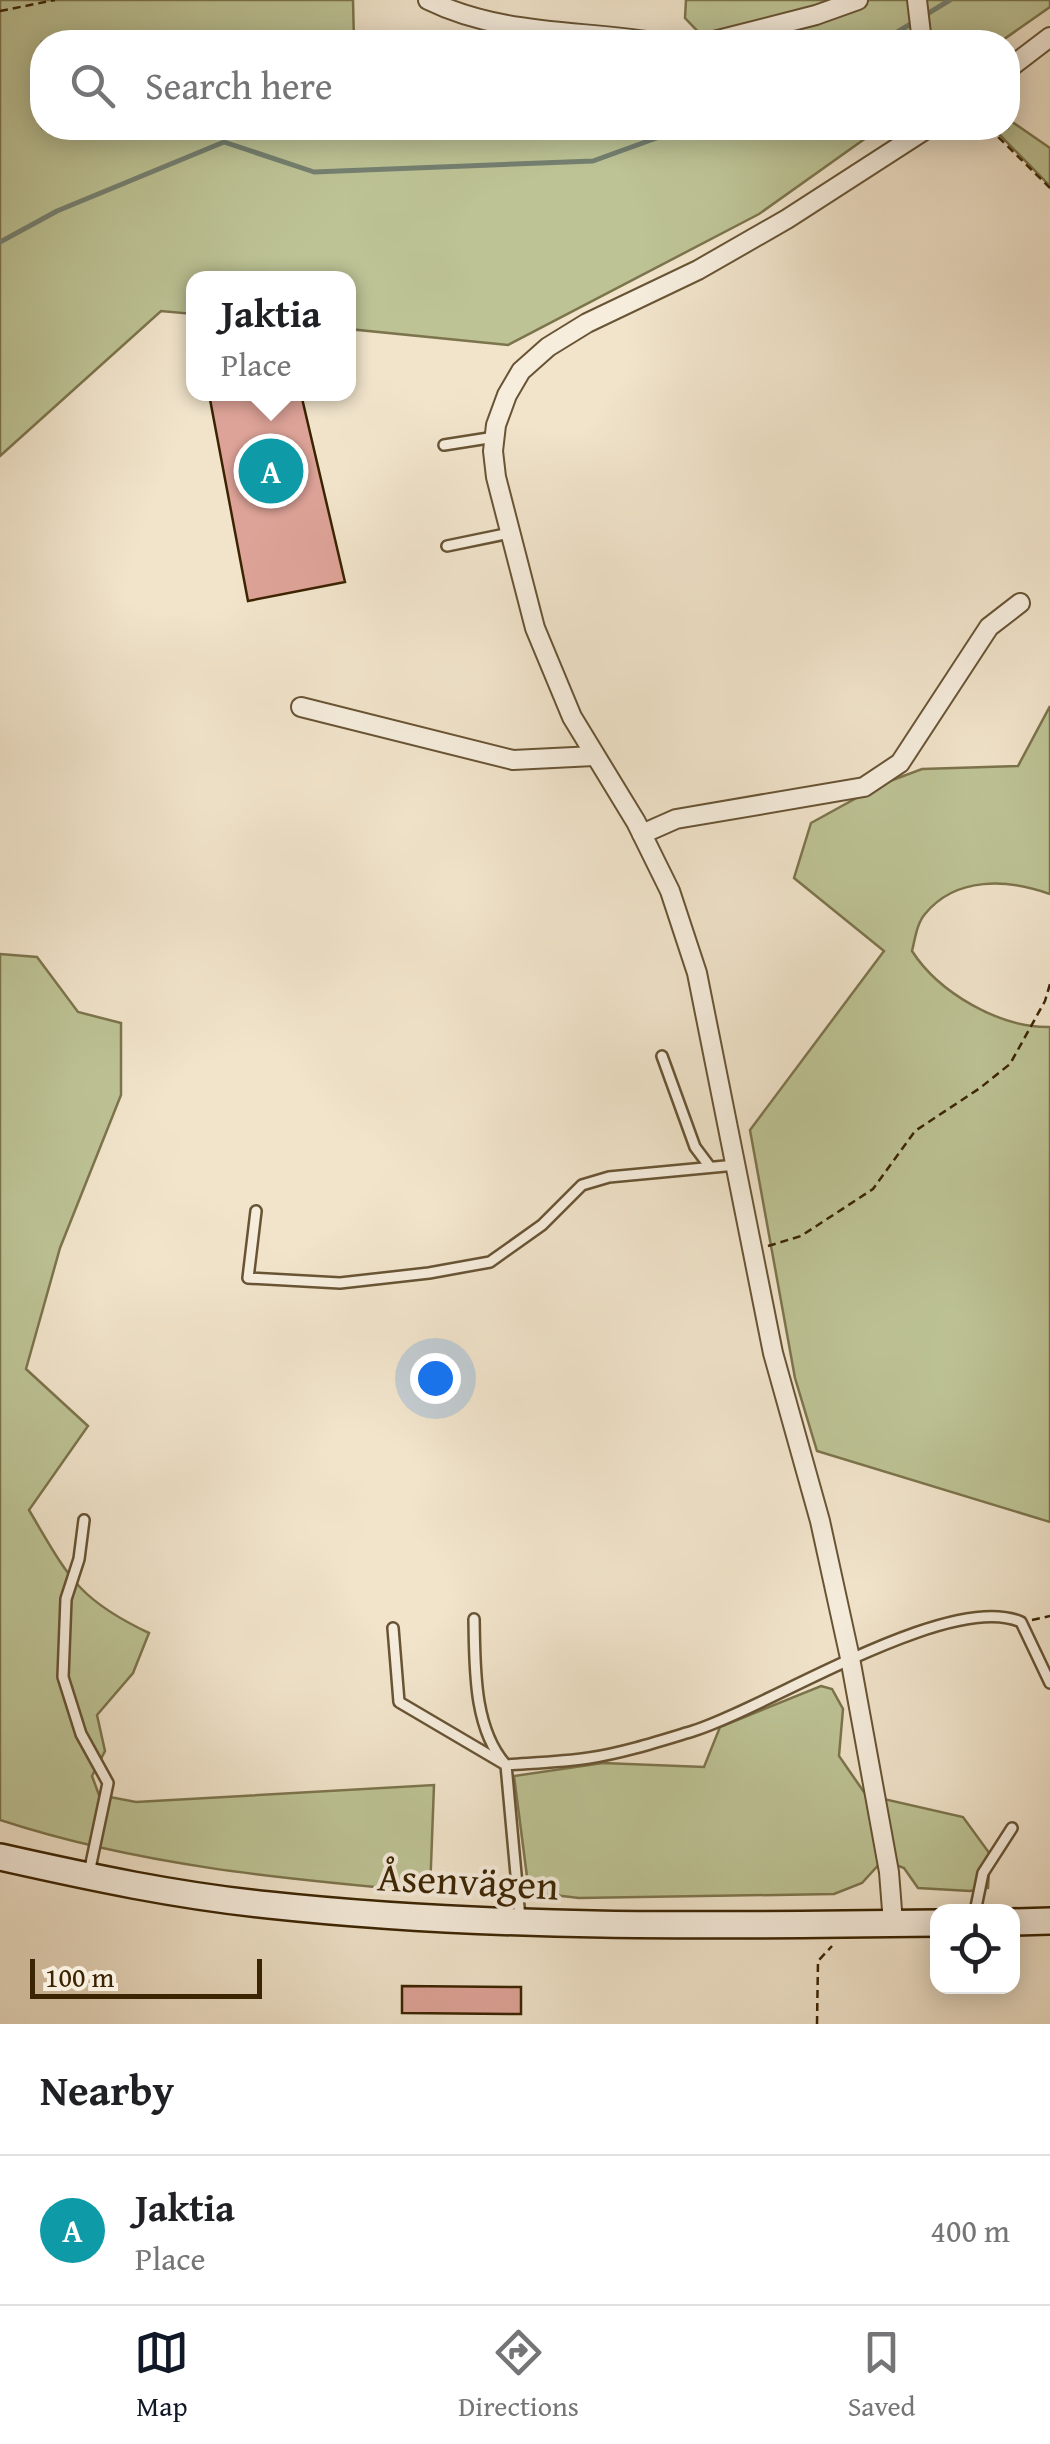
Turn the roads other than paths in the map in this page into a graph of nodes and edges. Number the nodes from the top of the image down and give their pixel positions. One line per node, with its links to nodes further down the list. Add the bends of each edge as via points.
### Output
1 (428, 0): 4 (street, via 494,24)
2 (858, 0): 5 (street)
3 (917, 4): 6 (street)
4 (547, 30)
5 (757, 30)
6 (919, 30)
7 (1050, 37): 8 (street)
8 (1020, 60)
9 (911, 140): 10 (street, via 788,219 548,348 521,371)
10 (494, 436): 11 (lane); 12 (street)
11 (444, 445)
12 (510, 533): 13 (lane); 16 (street, via 535,628)
13 (446, 546)
14 (1020, 604): 17 (street, via 989,627 900,763 864,786 676,819)
15 (301, 706): 16 (street, via 513,760)
16 (594, 756): 17 (street)
17 (642, 834): 19 (street, via 670,891 696,973)
18 (662, 1056): 20 (lane, via 695,1147)
19 (736, 1165): 20 (lane); 25 (street, via 772,1352)
20 (710, 1167): 21 (lane, via 582,1185 542,1225 490,1262 340,1282 248,1278)
21 (256, 1210)
22 (84, 1520): 30 (lane, via 66,1599 63,1677 81,1734 108,1784)
23 (474, 1619): 27 (lane, via 488,1742)
24 (393, 1628): 27 (lane, via 399,1702)
25 (850, 1658): 26 (lane, via 960,1620 1006,1615 1020,1622); 27 (lane, via 696,1730 592,1758); 34 (street, via 890,1872)
26 (1050, 1684)
27 (506, 1765): 36 (lane)
28 (1012, 1828): 31 (lane, via 983,1874)
29 (0, 1857): 30 (street, Åsenvägen)
30 (88, 1877): 36 (street, Åsenvägen, via 266,1905)
31 (977, 1904)
32 (1050, 1921): 33 (street)
33 (1020, 1922)
34 (893, 1923): 35 (street, Åsenvägen); 36 (street, Åsenvägen)
35 (930, 1923)
36 (520, 1924)

